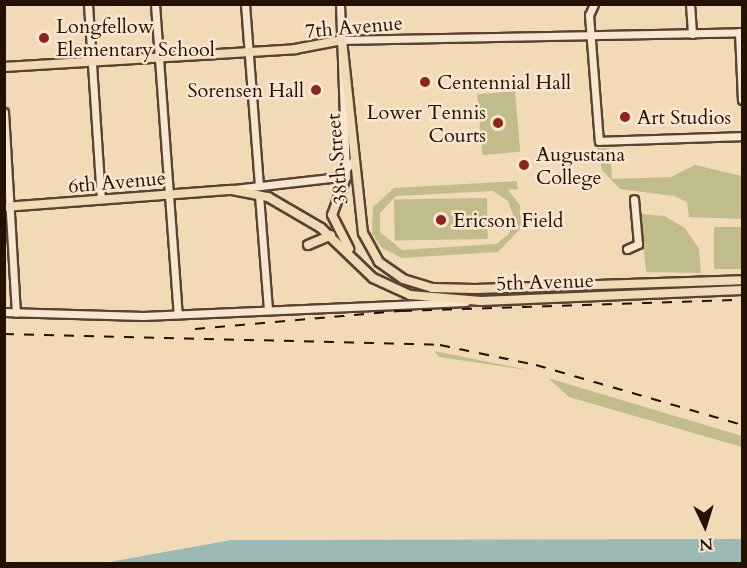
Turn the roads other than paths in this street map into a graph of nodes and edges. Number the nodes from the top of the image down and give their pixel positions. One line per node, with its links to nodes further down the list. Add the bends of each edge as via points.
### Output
1 (88, 4): 13 (street)
2 (155, 4): 12 (street)
3 (245, 4): 11 (street)
4 (340, 4): 10 (street, 38th Street)
5 (594, 4): 9 (street)
6 (690, 4): 8 (street)
7 (741, 32): 8 (street, 7th Avenue); 15 (street)
8 (692, 34): 9 (street, 7th Avenue)
9 (590, 37): 10 (street, 7th Avenue, via 552,32); 17 (street, via 599,141)
10 (342, 40): 11 (main road, 7th Avenue); 18 (main road, 38th Street); 19 (street, 38th Street)
11 (249, 51): 12 (main road, 7th Avenue); 20 (street)
12 (159, 57): 13 (main road, 7th Avenue); 22 (street)
13 (92, 62): 14 (main road, 7th Avenue); 24 (street)
14 (4, 67)
15 (742, 100)
16 (4, 112): 26 (street)
17 (742, 136)
18 (354, 158): 19 (street); 31 (main road, 38th Street, via 363,233)
19 (346, 176): 20 (street, 6th Avenue); 30 (main road, via 332,221)
20 (259, 184): 21 (street, 6th Avenue)
21 (232, 190): 22 (main road, 6th Avenue); 23 (main road, 6th Avenue)
22 (169, 194): 24 (main road, 6th Avenue); 38 (street)
23 (259, 195): 27 (main road, 6th Avenue, via 286,205); 35 (street)
24 (101, 198): 26 (main road, 6th Avenue)
25 (634, 200): 29 (street, via 638,244)
26 (7, 206): 37 (street)
27 (331, 235): 28 (main road); 30 (main road, 6th Avenue)
28 (308, 245)
29 (627, 249)
30 (358, 264): 34 (main road, 5th Avenue, via 400,293)
31 (386, 267): 32 (main road, 5th Avenue, via 422,286 453,289)
32 (742, 280)
33 (742, 291): 34 (main road, 5th Avenue)
34 (481, 301): 35 (street, via 354,303)
35 (268, 310): 38 (street)
36 (4, 312): 37 (street)
37 (16, 313): 38 (street)
38 (177, 314)

